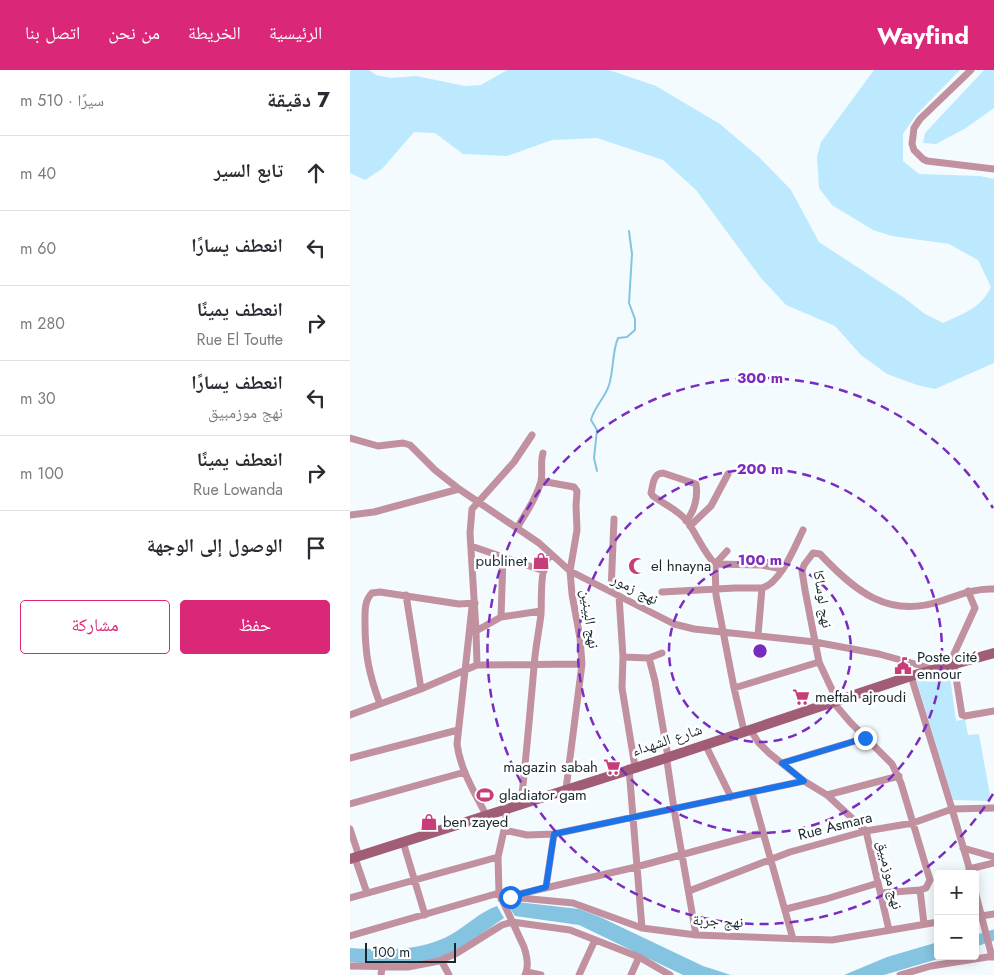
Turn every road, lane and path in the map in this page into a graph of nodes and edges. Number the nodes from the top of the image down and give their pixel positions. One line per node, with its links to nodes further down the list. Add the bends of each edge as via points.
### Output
1 (971, 70): 2 (street, via 920,119 914,128 912,144 927,162)
2 (994, 169)
3 (532, 435): 9 (street, via 514,462)
4 (350, 438): 8 (street, نهج زمور, via 378,446 410,445)
5 (543, 453): 7 (street)
6 (728, 474): 12 (street, via 712,506)
7 (541, 481): 13 (street); 22 (street, نهج البينين, via 574,487 577,491 577,530)
8 (459, 489): 9 (street, نهج زمور); 10 (street, via 374,512)
9 (478, 502): 13 (street, نهج زمور); 15 (street, via 472,509)
10 (350, 515)
11 (614, 519): 27 (street)
12 (688, 523): 12 (street, via 676,510 651,493 658,473 696,484 694,508); 19 (street)
13 (516, 528): 17 (street, نهج زمور)
14 (803, 530): 20 (street)
15 (471, 546): 18 (street); 31 (street)
16 (726, 551): 19 (street)
17 (551, 555): 21 (street); 22 (street, نهج زمور)
18 (503, 558): 21 (street); 33 (street)
19 (715, 564): 20 (street); 24 (street)
20 (783, 569): 23 (street, via 770,585)
21 (544, 571): 32 (street)
22 (570, 571): 27 (street, نهج زمور); 44 (street, نهج البينين)
23 (762, 588): 24 (street); 36 (street)
24 (716, 589): 28 (street); 35 (street)
25 (994, 589): 26 (street, نهج لوساكا)
26 (968, 591): 37 (street, نهج لوساكا, via 922,606 898,606 854,587 820,554 813,553 802,571); 46 (street, via 975,608)
27 (611, 592): 30 (street, نهج زمور)
28 (662, 592)
29 (406, 595): 31 (street, via 459,604); 51 (street); 53 (street, via 376,592 369,595 365,606 365,650)
30 (619, 596): 35 (street, نهج زمور, via 674,624); 40 (street)
31 (474, 603): 34 (street); 47 (street)
32 (541, 612): 33 (street); 43 (street)
33 (501, 618): 34 (street)
34 (476, 631): 45 (street)
35 (724, 632): 36 (street, نهج زمور); 50 (street)
36 (758, 635): 37 (street, نهج زمور)
37 (815, 642): 42 (street, نهج لوساكا); 48 (street, نهج زمور, via 879,654)
38 (662, 653): 41 (street)
39 (994, 653): 46 (main road, شارع الشهداء)
40 (623, 656): 41 (street); 63 (street, via 622,688)
41 (649, 658): 60 (street)
42 (819, 662): 50 (street); 52 (street, نهج لوساكا)
43 (534, 664): 44 (street); 45 (street); 72 (street)
44 (582, 664): 67 (street, نهج البينين)
45 (477, 665): 47 (street)
46 (951, 666): 48 (main road, شارع الشهداء); 54 (street, via 962,715)
47 (465, 670): 51 (street); 56 (street)
48 (936, 670): 49 (main road, شارع الشهداء)
49 (910, 676): 52 (main road, شارع الشهداء); 76 (street)
50 (734, 688): 57 (street)
51 (421, 689): 53 (street)
52 (836, 701): 57 (main road, شارع الشهداء); 58 (street, نهج لوساكا)
53 (380, 704): 55 (street)
54 (994, 711)
55 (350, 714)
56 (458, 730): 61 (street); 64 (street, via 458,751)
57 (747, 730): 59 (main road, شارع الشهداء); 62 (street, نهج موزمبيق)
58 (865, 738): 62 (street); 65 (street, نهج لوساكا, via 892,764)
59 (705, 744): 60 (main road, شارع الشهداء); 70 (street)
60 (668, 757): 63 (main road, شارع الشهداء); 75 (street)
61 (350, 758)
62 (782, 763): 66 (street, نهج موزمبيق)
63 (632, 768): 67 (main road, شارع الشهداء); 78 (street)
64 (465, 772): 71 (street); 77 (street)
65 (898, 776): 69 (street); 79 (street, نهج لوساكا)
66 (804, 781): 68 (street); 69 (street, نهج موزمبيق)
67 (566, 789): 72 (main road, شارع الشهداء)
68 (752, 793): 70 (street); 83 (street)
69 (828, 795): 82 (street, نهج موزمبيق)
70 (731, 798): 75 (street)
71 (350, 804)
72 (521, 804): 74 (main road, شارع الشهداء)
73 (994, 808): 76 (street, Rue Asmara)
74 (507, 809): 77 (main road, شارع الشهداء); 81 (street)
75 (674, 809): 78 (street); 87 (street)
76 (952, 809): 79 (street, Rue Asmara); 86 (street)
77 (486, 815): 85 (main road, شارع الشهداء)
78 (633, 818): 84 (street); 93 (street)
79 (913, 823): 82 (street, Rue Asmara); 99 (street, نهج لوساكا, via 930,880 926,888)
80 (350, 829): 90 (street)
81 (504, 830): 84 (street, via 527,835); 89 (street)
82 (866, 831): 91 (street, Rue Asmara); 97 (street, نهج موزمبيق)
83 (762, 833): 87 (street); 91 (street)
84 (554, 834): 98 (street)
85 (403, 842): 90 (main road, شارع الشهداء); 96 (street)
86 (964, 848): 88 (street); 94 (street)
87 (682, 854): 93 (street); 100 (street)
88 (994, 856)
89 (498, 857): 96 (street); 103 (street)
90 (355, 858): 101 (street)
91 (771, 859): 100 (street, Rue Asmara); 106 (street)
92 (994, 863): 95 (street)
93 (636, 867): 98 (street); 114 (street)
94 (970, 870)
95 (973, 870)
96 (415, 879): 101 (street); 108 (street)
97 (878, 883): 102 (street, نهج موزمبيق); 106 (street)
98 (546, 887): 104 (street)
99 (920, 890): 102 (street); 113 (street)
100 (689, 891): 116 (street)
101 (367, 893): 105 (street)
102 (880, 893): 115 (street, نهج موزمبيق)
103 (500, 896): 104 (street, نهج جربة); 108 (street, نهج جربة); 111 (street)
104 (510, 897): 114 (street, نهج جربة, via 573,903)
105 (350, 898)
106 (786, 909): 118 (street)
107 (994, 914): 109 (street)
108 (425, 916): 117 (street, نهج جربة)
109 (979, 916)
110 (979, 918): 121 (street)
111 (511, 920): 119 (street, via 570,930); 122 (street); 126 (street, via 527,955)
112 (934, 923): 113 (street, نهج جربة)
113 (924, 924): 115 (street, نهج جربة)
114 (642, 928): 116 (street, نهج جربة)
115 (889, 930): 118 (street, نهج جربة, via 832,940)
116 (696, 935): 118 (street, نهج جربة)
117 (350, 936)
118 (793, 939)
119 (595, 940): 120 (street); 129 (street)
120 (639, 957): 130 (street); 131 (street)
121 (993, 957): 124 (street)
122 (441, 960): 125 (street); 127 (street)
123 (350, 966): 125 (street)
124 (931, 966): 132 (street); 133 (street)
125 (382, 971)
126 (526, 973): 128 (street)
127 (449, 975)
128 (540, 975)
129 (579, 975)
130 (631, 975)
131 (670, 975)
132 (900, 975)
133 (929, 975)

